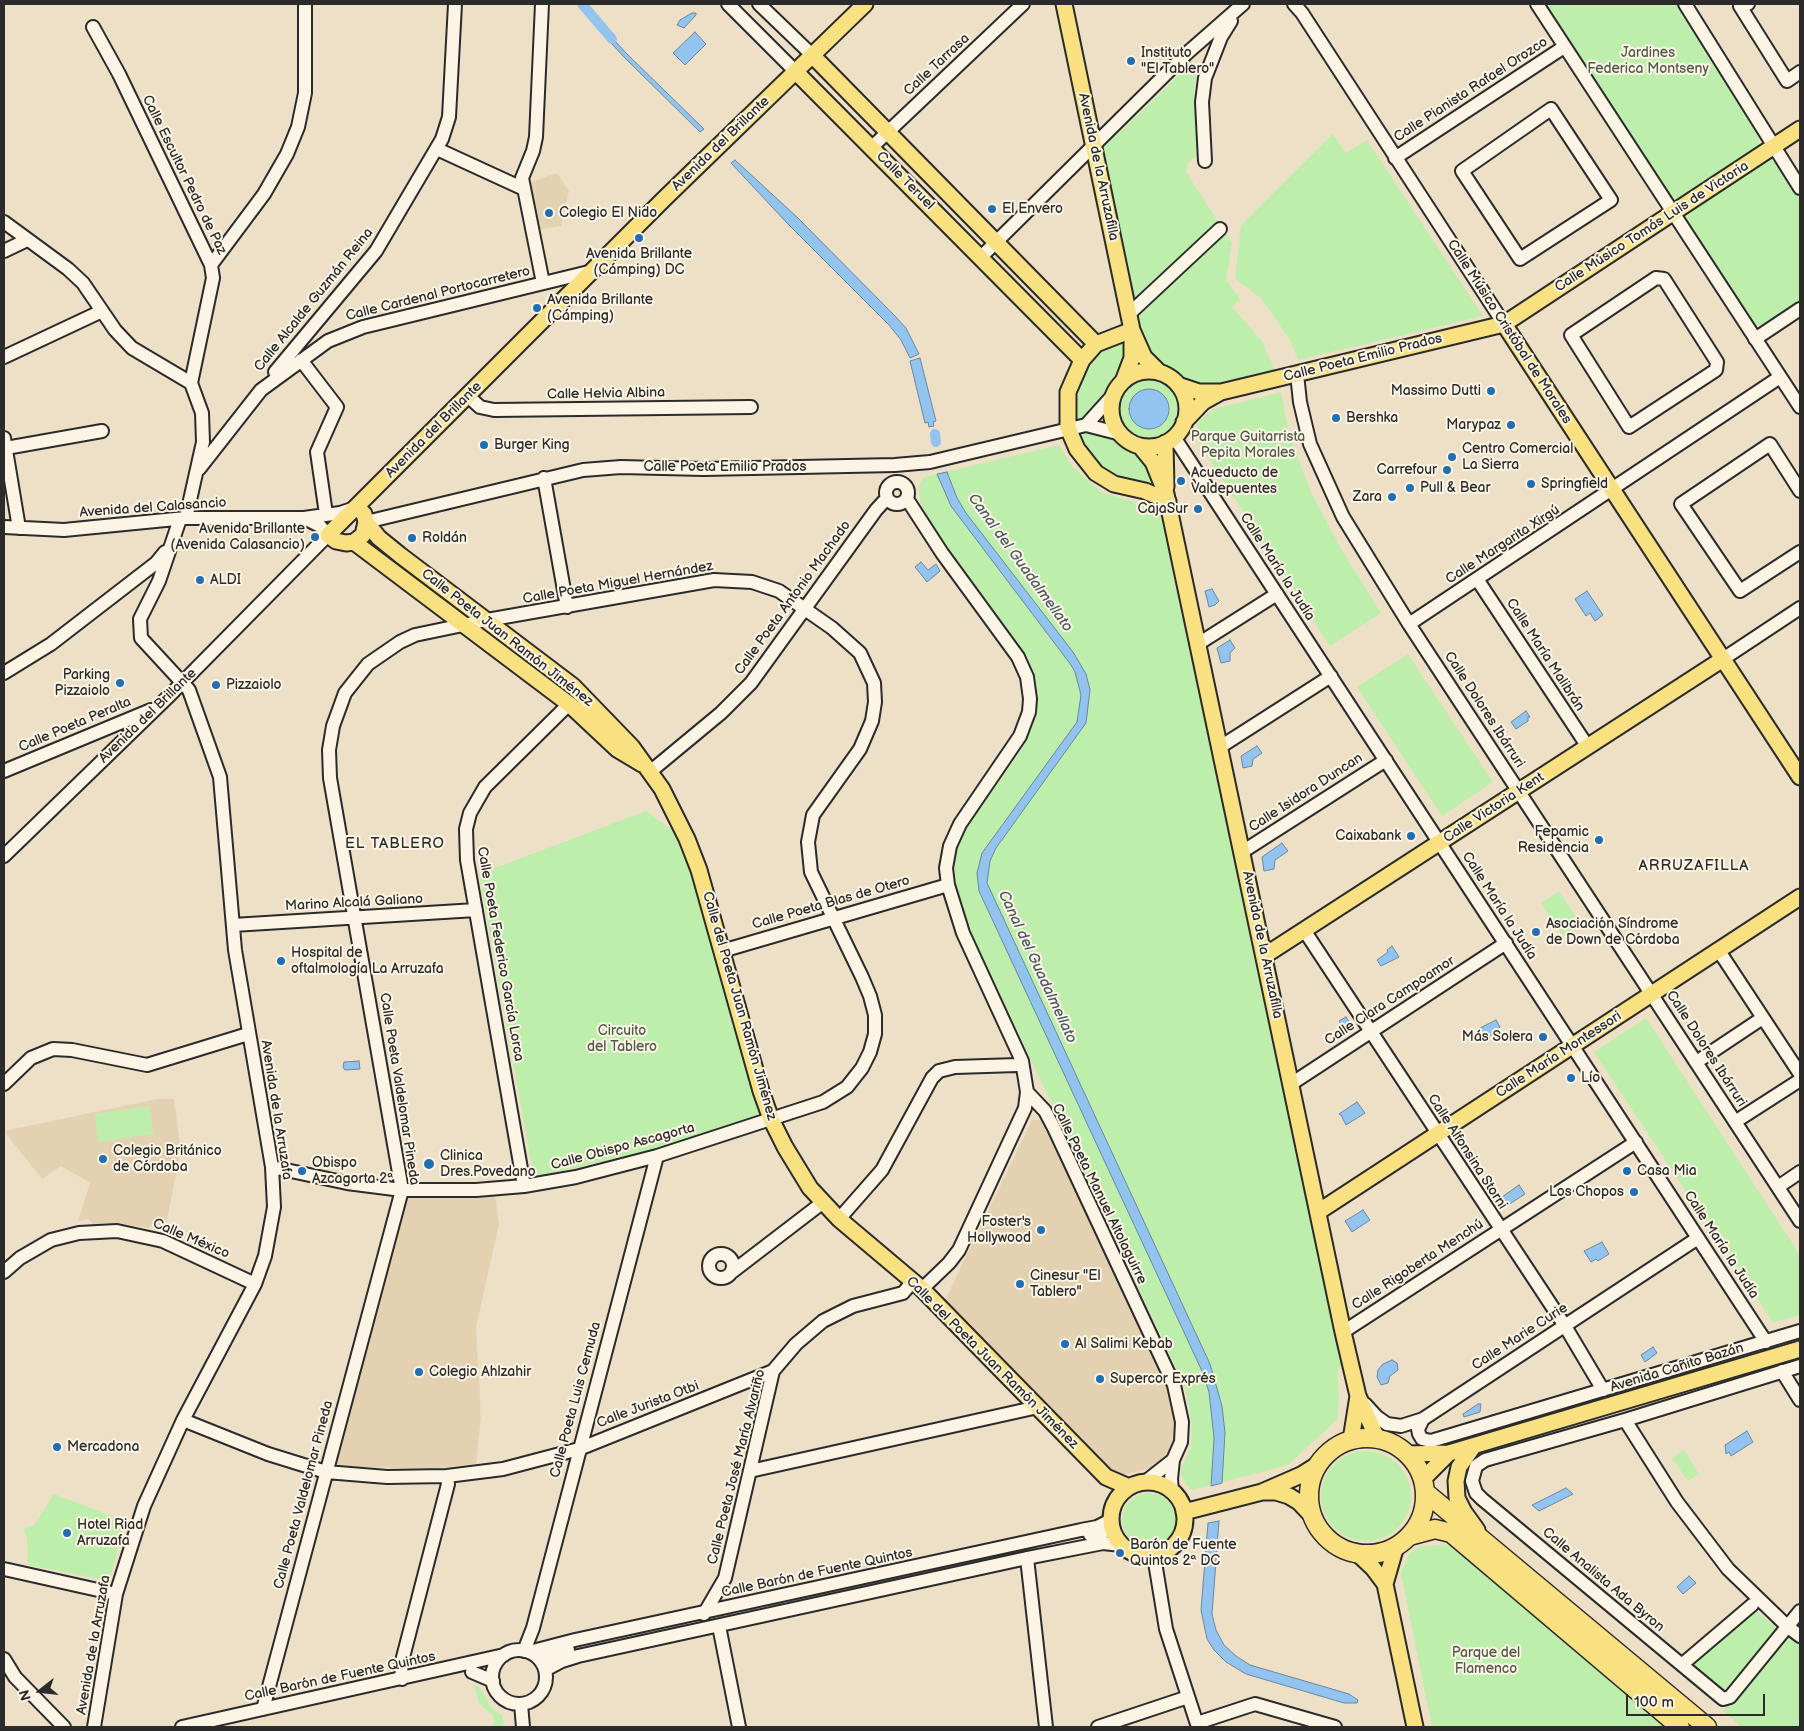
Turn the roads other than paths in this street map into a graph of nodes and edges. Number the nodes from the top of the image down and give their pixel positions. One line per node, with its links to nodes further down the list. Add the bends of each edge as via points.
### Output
1 (305, 4): 39 (street, via 305,93 298,127 264,194)
2 (455, 4): 27 (street, Calle Alcalde Guzmán Reina, via 450,117)
3 (542, 4): 31 (street, via 536,137 522,178)
4 (728, 4): 18 (street, Calle Teruel)
5 (759, 4): 17 (street, Calle Teruel)
6 (865, 4): 17 (main road, Avenida del Brillante)
7 (1022, 4): 23 (street, Calle Tarrasa)
8 (1064, 4): 24 (main road, Avenida de la Arruzafilla)
9 (1537, 4): 15 (street)
10 (1685, 4): 25 (street)
11 (1748, 4): 19 (street, via 1740,6 1787,81)
12 (1241, 6): 16 (street); 20 (street, via 1221,37)
13 (1300, 7): 28 (street, Calle Músico Cristóbal de Morales)
14 (93, 27): 39 (street, Calle Escultor Pedro de Paz)
15 (1564, 47): 28 (street, Calle Pianista Rafael Orozco); 32 (street)
16 (1186, 54): 20 (street, via 1192,54 1201,61); 24 (street)
17 (812, 55): 18 (main road, Avenida del Brillante); 23 (main road, Calle Teruel)
18 (796, 72): 26 (main road, Calle Teruel); 40 (main road, Avenida del Brillante)
19 (1800, 72)
20 (1205, 78): 29 (street, via 1202,110)
21 (1551, 109): 21 (street, via 1462,170 1520,258 1611,200)
22 (1800, 130): 25 (main road, Calle Músico Tomás Luis de Victoria)
23 (888, 132): 26 (street, Calle Tarrasa); 36 (main road, Calle Teruel)
24 (1093, 146): 36 (street); 44 (main road, Avenida de la Arruzafilla)
25 (1774, 146): 30 (street); 32 (main road, Calle Músico Tomás Luis de Victoria)
26 (872, 147): 38 (main road, Calle Teruel)
27 (437, 149): 31 (street); 47 (street, Calle Alcalde Guzmán Reina, via 376,251)
28 (1395, 158): 45 (street, Calle Músico Cristóbal de Morales)
29 (1205, 161)
30 (1800, 188)
31 (524, 189): 41 (street)
32 (1673, 214): 45 (main road, Calle Músico Tomás Luis de Victoria); 48 (street)
33 (4, 222): 35 (street)
34 (1220, 229): 44 (street)
35 (27, 240): 37 (street); 43 (street, via 68,269)
36 (996, 241): 38 (street); 49 (main road, Calle Teruel)
37 (4, 251)
38 (981, 257): 53 (main road, Calle Teruel)
39 (211, 265): 58 (street, Calle Escultor Pedro de Paz, via 213,278)
40 (593, 272): 41 (street, Calle Cardenal Portocarretero); 63 (main road, Avenida del Brillante)
41 (543, 283): 50 (street, Calle Cardenal Portocarretero, via 363,327)
42 (1800, 309): 48 (street)
43 (102, 311): 51 (street); 58 (street, via 132,348)
44 (1129, 314): 46 (main road, Avenida de la Arruzafilla)
45 (1504, 324): 55 (main road, Calle Poeta Emilio Prados); 79 (main road, Calle Músico Cristóbal de Morales)
46 (1132, 330): 49 (main road); 54 (main road, Avenida de la Arruzafilla, via 1144,357); 57 (main road, Avenida de la Arruzafilla, via 1132,358)
47 (305, 336): 50 (street); 60 (street, Calle Alcalde Guzmán Reina)
48 (1755, 339): 56 (street)
49 (1096, 344): 53 (main road)
50 (317, 348): 52 (street, Calle Cardenal Portocarretero)
51 (4, 357)
52 (300, 360): 60 (street, Calle Cardenal Portocarretero); 85 (street, via 337,407 318,452)
53 (1082, 360): 69 (main road, via 1068,392)
54 (1159, 372): 57 (main road, via 1135,373); 59 (main road)
55 (1297, 374): 61 (main road, Calle Poeta Emilio Prados); 101 (street, Calle Dolores Ibárruri, via 1310,444 1325,482 1343,517)
56 (1780, 377): 66 (street); 79 (street, Calle Margarita Xirgú)
57 (1124, 379): 62 (main road)
58 (191, 383): 76 (street, via 202,413 203,427)
59 (1178, 385): 61 (main road, Calle Poeta Emilio Prados, via 1199,392); 67 (main road, via 1187,410)
60 (261, 390): 76 (street, Calle Cardenal Portocarretero)
61 (1221, 392): 67 (main road, Calle Poeta Emilio Prados, via 1203,402)
62 (1114, 394): 68 (street); 71 (main road, via 1111,415)
63 (468, 396): 65 (street, Calle Helvia Albina, via 480,407 494,410); 84 (main road, Avenida del Brillante)
64 (1673, 399): 64 (street, via 1716,370 1717,362 1664,279 1656,278 1571,335 1629,426)
65 (750, 407)
66 (1800, 407)
67 (1184, 422): 72 (main road)
68 (1086, 425): 69 (street, Calle Poeta Emilio Prados); 71 (street)
69 (1068, 428): 75 (street, Calle Poeta Emilio Prados, via 930,462); 82 (main road, via 1082,458 1105,479 1124,488)
70 (102, 431): 73 (street)
71 (1120, 434): 74 (main road)
72 (1170, 440): 74 (main road, via 1154,446); 82 (main road, Avenida de la Arruzafilla); 96 (street, Calle María la Judía)
73 (5, 443): 90 (street)
74 (1140, 446): 82 (main road, Avenida de la Arruzafilla, via 1152,462)
75 (895, 465): 77 (street, Calle Poeta Emilio Prados, via 608,468); 78 (street)
76 (197, 471): 87 (street)
77 (544, 478): 88 (street, Calle Poeta Emilio Prados); 97 (street)
78 (896, 482): 81 (street, via 888,487); 83 (street, via 907,488)
79 (1613, 490): 95 (street, Calle Margarita Xirgú); 104 (main road, Calle Músico Cristóbal de Morales)
80 (1800, 491): 94 (street, via 1770,444 1681,504 1740,591)
81 (887, 498): 83 (street, via 898,504); 99 (street, Calle Poeta Antonio Machado)
82 (1167, 498): 103 (main road, Avenida de la Arruzafilla)
83 (907, 499): 120 (street, via 942,553 1012,647 1023,666 1029,688 1029,712 1020,736 954,835 947,857)
84 (357, 507): 85 (street, Avenida del Calasancio); 88 (main road, Calle Poeta Juan Ramón Jiménez); 91 (main road, Avenida del Brillante)
85 (326, 514): 86 (street, Avenida del Calasancio)
86 (304, 518): 87 (street, Avenida del Calasancio); 91 (street, via 320,526)
87 (183, 519): 90 (street, Avenida del Calasancio, via 64,530); 93 (street)
88 (366, 522): 92 (main road, via 363,535); 100 (main road, Calle Poeta Juan Ramón Jiménez, via 379,538)
89 (4, 527): 90 (street, Avenida del Calasancio)
90 (19, 528)
91 (328, 535): 92 (main road, via 336,541); 107 (street, Avenida del Brillante)
92 (354, 542): 102 (main road, Calle Poeta Juan Ramón Jiménez)
93 (170, 547): 105 (street, via 156,563 51,644); 107 (street, via 140,619 141,638)
94 (1800, 552)
95 (1477, 579): 101 (street, Calle Margarita Xirgú); 111 (street, Calle María Malibrán)
96 (1277, 594): 103 (street); 106 (street, Calle María la Judía)
97 (567, 607): 99 (street, Calle Poeta Miguel Hernández, via 725,580 767,586); 100 (street, Calle Poeta Miguel Hernández)
98 (1800, 608): 104 (street)
99 (805, 609): 114 (street, Calle Poeta Antonio Machado, via 736,698); 124 (street, Calle Poeta Miguel Hernández, via 848,640 860,653 874,683 874,712 867,736 820,804 810,827 808,857 811,872)
100 (487, 620): 102 (street, Calle Poeta Miguel Hernández); 114 (main road, Calle Poeta Juan Ramón Jiménez, via 583,695 618,730)
101 (1410, 624): 116 (street, Calle Dolores Ibárruri)
102 (464, 625): 108 (main road, Calle Poeta Juan Ramón Jiménez); 123 (street, Calle Poeta Valdelomar Pineda, via 415,635 384,652 356,678 338,710 329,750 330,778)
103 (1198, 644): 110 (main road, Avenida de la Arruzafilla)
104 (1723, 659): 111 (main road, Calle Victoria Kent); 115 (main road, Calle Músico Cristóbal de Morales)
105 (4, 673)
106 (1331, 676): 110 (street); 112 (street, Calle María la Judía)
107 (183, 682): 109 (street, Avenida del Brillante); 125 (street, Avenida de la Arruzafa, via 189,690 220,777)
108 (569, 704): 114 (main road, Calle Poeta Juan Ramón Jiménez, via 616,750); 122 (street, Calle Poeta Federico García Lorca, via 491,780 470,812 466,850)
109 (158, 707): 113 (street, Calle Poeta Peralta); 119 (street, Avenida del Brillante)
110 (1220, 747): 118 (main road, Avenida de la Arruzafilla)
111 (1588, 747): 116 (main road, Calle Victoria Kent)
112 (1386, 760): 117 (street, Calle María la Judía); 118 (street, Calle Isidora Duncan)
113 (4, 771)
114 (651, 771): 128 (main road, Calle del Poeta Juan Ramón Jiménez, via 687,838)
115 (1800, 777)
116 (1519, 792): 117 (main road, Calle Victoria Kent); 131 (street, Calle Dolores Ibárruri)
117 (1440, 842): 126 (main road, Calle Victoria Kent); 127 (street, Calle María la Judía)
118 (1242, 852): 130 (main road, Avenida de la Arruzafilla)
119 (4, 856)
120 (948, 885): 124 (street, Calle Poeta Blas de Otero); 137 (street, via 963,933)
121 (1800, 897): 129 (main road, Calle María Montessori)
122 (476, 910): 123 (street, Marino Alcalá Galiano); 149 (street, Calle Poeta Federico García Lorca)
123 (355, 918): 125 (street, Marino Alcalá Galiano); 151 (street, Calle Poeta Valdelomar Pineda)
124 (833, 918): 128 (street, Calle Poeta Blas de Otero); 143 (street, Calle Poeta Miguel Hernández, via 870,996 875,1024 870,1052 856,1078 837,1095)
125 (233, 924): 134 (street, Avenida de la Arruzafa)
126 (1304, 930): 130 (main road, Calle Victoria Kent); 133 (street, Calle Alfonsina Storni)
127 (1506, 943): 133 (street, Calle Clara Campoamor); 135 (street, Calle María la Judía)
128 (722, 951): 143 (main road, Calle del Poeta Juan Ramón Jiménez)
129 (1719, 951): 131 (main road, Calle María Montessori); 138 (street)
130 (1264, 956): 140 (main road, Avenida de la Arruzafilla)
131 (1652, 994): 135 (main road, Calle María Montessori); 150 (street, Calle Dolores Ibárruri)
132 (1758, 1021): 136 (street)
133 (1370, 1032): 140 (street, Calle Clara Campoamor); 144 (street, Calle Alfonsina Storni)
134 (248, 1034): 139 (street, via 147,1065 53,1049 31,1058); 147 (street, Avenida de la Arruzafa)
135 (1573, 1046): 144 (main road, Calle María Montessori); 145 (street, Calle María la Judía)
136 (1701, 1059)
137 (1022, 1061): 141 (street); 154 (street, via 1016,1065 954,1067 939,1071 932,1078 882,1170)
138 (1799, 1078): 142 (street)
139 (4, 1084)
140 (1291, 1084): 153 (main road, Avenida de la Arruzafilla)
141 (1027, 1092): 161 (street, Calle Poeta José María Alvariño, via 1021,1120 959,1250 949,1264); 186 (street, Calle Poeta Manuel Altolaguirre, via 1045,1111 1171,1379 1179,1406 1182,1434)
142 (1741, 1118)
143 (771, 1119): 146 (street, Calle Obispo Ascagorta); 152 (main road, Calle del Poeta Juan Ramón Jiménez, via 785,1147)
144 (1438, 1135): 153 (main road, Calle María Montessori); 156 (street, Calle Alfonsina Storni)
145 (1636, 1142): 156 (street, Calle Rigoberta Menchú); 157 (street, Calle María la Judía)
146 (657, 1156): 149 (street, Calle Obispo Ascagorta, via 576,1177); 183 (street, Calle Poeta Luis Cernuda)
147 (272, 1167): 151 (street, Calle Obispo Ascagorta, via 347,1183); 160 (street, Avenida de la Arruzafa, via 274,1207 271,1230)
148 (1800, 1172): 150 (street)
149 (524, 1186): 151 (street, Calle Obispo Ascagorta)
150 (1778, 1186): 155 (street, Calle Dolores Ibárruri)
151 (402, 1190): 189 (street, Calle Poeta Valdelomar Pineda)
152 (822, 1203): 154 (main road, Calle del Poeta Juan Ramón Jiménez); 159 (street)
153 (1318, 1212): 164 (main road, Avenida de la Arruzafilla)
154 (839, 1219): 161 (main road, Calle del Poeta Juan Ramón Jiménez)
155 (1800, 1221)
156 (1500, 1230): 162 (street, Calle Alfonsina Storni); 164 (street, Calle Rigoberta Menchú)
157 (1698, 1238): 162 (street, Calle Marie Curie); 165 (street, Calle María la Judía)
158 (4, 1272): 160 (street, Calle México, via 20,1258 51,1240 79,1233 117,1231 163,1241)
159 (732, 1272)
160 (255, 1284): 176 (street, Avenida de la Arruzafa)
161 (918, 1285): 168 (street, Calle Poeta José María Alvariño, via 903,1293 853,1306 823,1321 796,1344); 174 (main road, Calle del Poeta Juan Ramón Jiménez)
162 (1564, 1326): 170 (street, Calle Alfonsina Storni); 175 (street, Calle Marie Curie)
163 (1800, 1331): 165 (street, Avenida Cañito Bazán)
164 (1343, 1332): 171 (main road, Avenida de la Arruzafilla)
165 (1766, 1342): 170 (street, Avenida Cañito Bazán)
166 (1800, 1349): 178 (main road, Avenida Cañito Bazán)
167 (1800, 1366): 169 (street)
168 (773, 1371): 183 (street, Calle Jurista Otbi); 188 (street, Calle Poeta José María Alvariño)
169 (1782, 1371): 172 (street); 177 (street)
170 (1604, 1390): 173 (street, Avenida Cañito Bazán)
171 (1358, 1396): 175 (street, Calle Marie Curie, via 1387,1424 1401,1426); 179 (main road, Avenida de la Arruzafilla); 181 (main road, Avenida de la Arruzafilla)
172 (1800, 1400)
173 (1554, 1404): 175 (street, Avenida Cañito Bazán, via 1431,1441 1422,1439 1419,1434); 178 (street)
174 (1038, 1407): 188 (street); 191 (main road, Calle del Poeta Juan Ramón Jiménez)
175 (1423, 1419)
176 (183, 1420): 189 (street, Calle Jurista Otbi, via 268,1454); 209 (street, Avenida de la Arruzafa, via 144,1506)
177 (1625, 1420): 180 (street); 214 (street, via 1677,1502 1728,1569)
178 (1558, 1422): 180 (street); 182 (main road, Avenida Cañito Bazán)
179 (1377, 1438): 181 (highway); 185 (highway, via 1392,1443)
180 (1563, 1438): 214 (street, Calle Analista Ada Byron, via 1485,1460 1476,1466 1472,1486 1482,1499 1720,1698 1726,1700 1730,1697)
181 (1351, 1440): 187 (highway, via 1326,1455)
182 (1473, 1447): 184 (main road, Avenida Cañito Bazán); 202 (main road, via 1459,1467 1456,1481 1458,1498 1464,1512)
183 (579, 1449): 190 (street, Calle Jurista Otbi, via 503,1469); 215 (street, Calle Poeta Luis Cernuda)
184 (1449, 1453): 185 (main road, Avenida Cañito Bazán); 193 (main road)
185 (1407, 1454): 193 (highway, via 1417,1466)
186 (1173, 1460): 192 (street); 195 (street, Calle Poeta Manuel Altolaguirre)
187 (1320, 1463): 196 (main road); 199 (highway, via 1310,1489)
188 (750, 1471): 212 (street, Calle Poeta José María Alvariño, via 725,1578)
189 (326, 1472): 190 (street, Calle Jurista Otbi, via 387,1477); 229 (street, Calle Poeta Valdelomar Pineda)
190 (447, 1476): 225 (street, via 448,1484 401,1665)
191 (1106, 1478): 194 (main road, Calle del Poeta Juan Ramón Jiménez); 197 (main road, Calle del Poeta Juan Ramón Jiménez)
192 (1145, 1482): 194 (main road); 195 (main road)
193 (1424, 1486): 201 (highway, via 1419,1521); 202 (highway)
194 (1129, 1487): 197 (main road)
195 (1172, 1492): 198 (main road)
196 (1262, 1492): 198 (main road); 199 (main road, via 1289,1496)
197 (1116, 1501): 200 (main road)
198 (1184, 1512): 205 (main road, via 1184,1528 1178,1540 1168,1550)
199 (1314, 1518): 204 (highway, via 1325,1536 1342,1548)
200 (1112, 1525): 203 (main road); 212 (street, Calle Barón de Fuente Quintos); 218 (street, Calle Barón de Fuente Quintos, via 564,1650)
201 (1403, 1541): 204 (highway, via 1382,1552); 208 (main road); 241 (highway, via 1435,1529 1451,1533)
202 (1486, 1541): 242 (highway)
203 (1121, 1545): 205 (main road, via 1141,1556); 206 (street, via 1103,1543)
204 (1356, 1552): 208 (main road)
205 (1154, 1556): 227 (street, via 1166,1630)
206 (1027, 1558): 213 (street); 237 (street)
207 (4, 1569): 209 (street)
208 (1385, 1584): 240 (main road)
209 (116, 1594): 232 (street, Avenida de la Arruzafa)
210 (1752, 1605): 221 (street)
211 (1800, 1611): 214 (street)
212 (704, 1614): 217 (street, Calle Barón de Fuente Quintos)
213 (719, 1626): 223 (street, via 562,1660); 236 (street)
214 (1788, 1627): 216 (street)
215 (532, 1628): 217 (street); 218 (street, Calle Poeta Luis Cernuda)
216 (1800, 1636)
217 (546, 1646): 218 (street, Calle Barón de Fuente Quintos)
218 (531, 1654): 219 (street, via 510,1652); 223 (street)
219 (504, 1655): 222 (street); 225 (street, Calle Barón de Fuente Quintos)
220 (4, 1659): 231 (street, via 15,1677)
221 (1685, 1662)
222 (495, 1665): 224 (street, Calle Barón de Fuente Quintos); 226 (street)
223 (545, 1670): 228 (street, via 546,1679 540,1695)
224 (472, 1672): 226 (street); 234 (street, Calle Barón de Fuente Quintos)
225 (402, 1679): 229 (street, Calle Barón de Fuente Quintos)
226 (493, 1681): 228 (street, via 501,1696)
227 (1188, 1697): 230 (street); 238 (street)
228 (521, 1704): 235 (street)
229 (263, 1709): 233 (street, Calle Barón de Fuente Quintos)
230 (1198, 1725): 239 (street, via 1255,1704)
231 (64, 1727)
232 (94, 1727)
233 (182, 1727)
234 (218, 1727)
235 (523, 1727)
236 (739, 1727)
237 (1046, 1727)
238 (1098, 1727)
239 (1335, 1727)
240 (1415, 1727)
241 (1680, 1727)
242 (1707, 1727)

